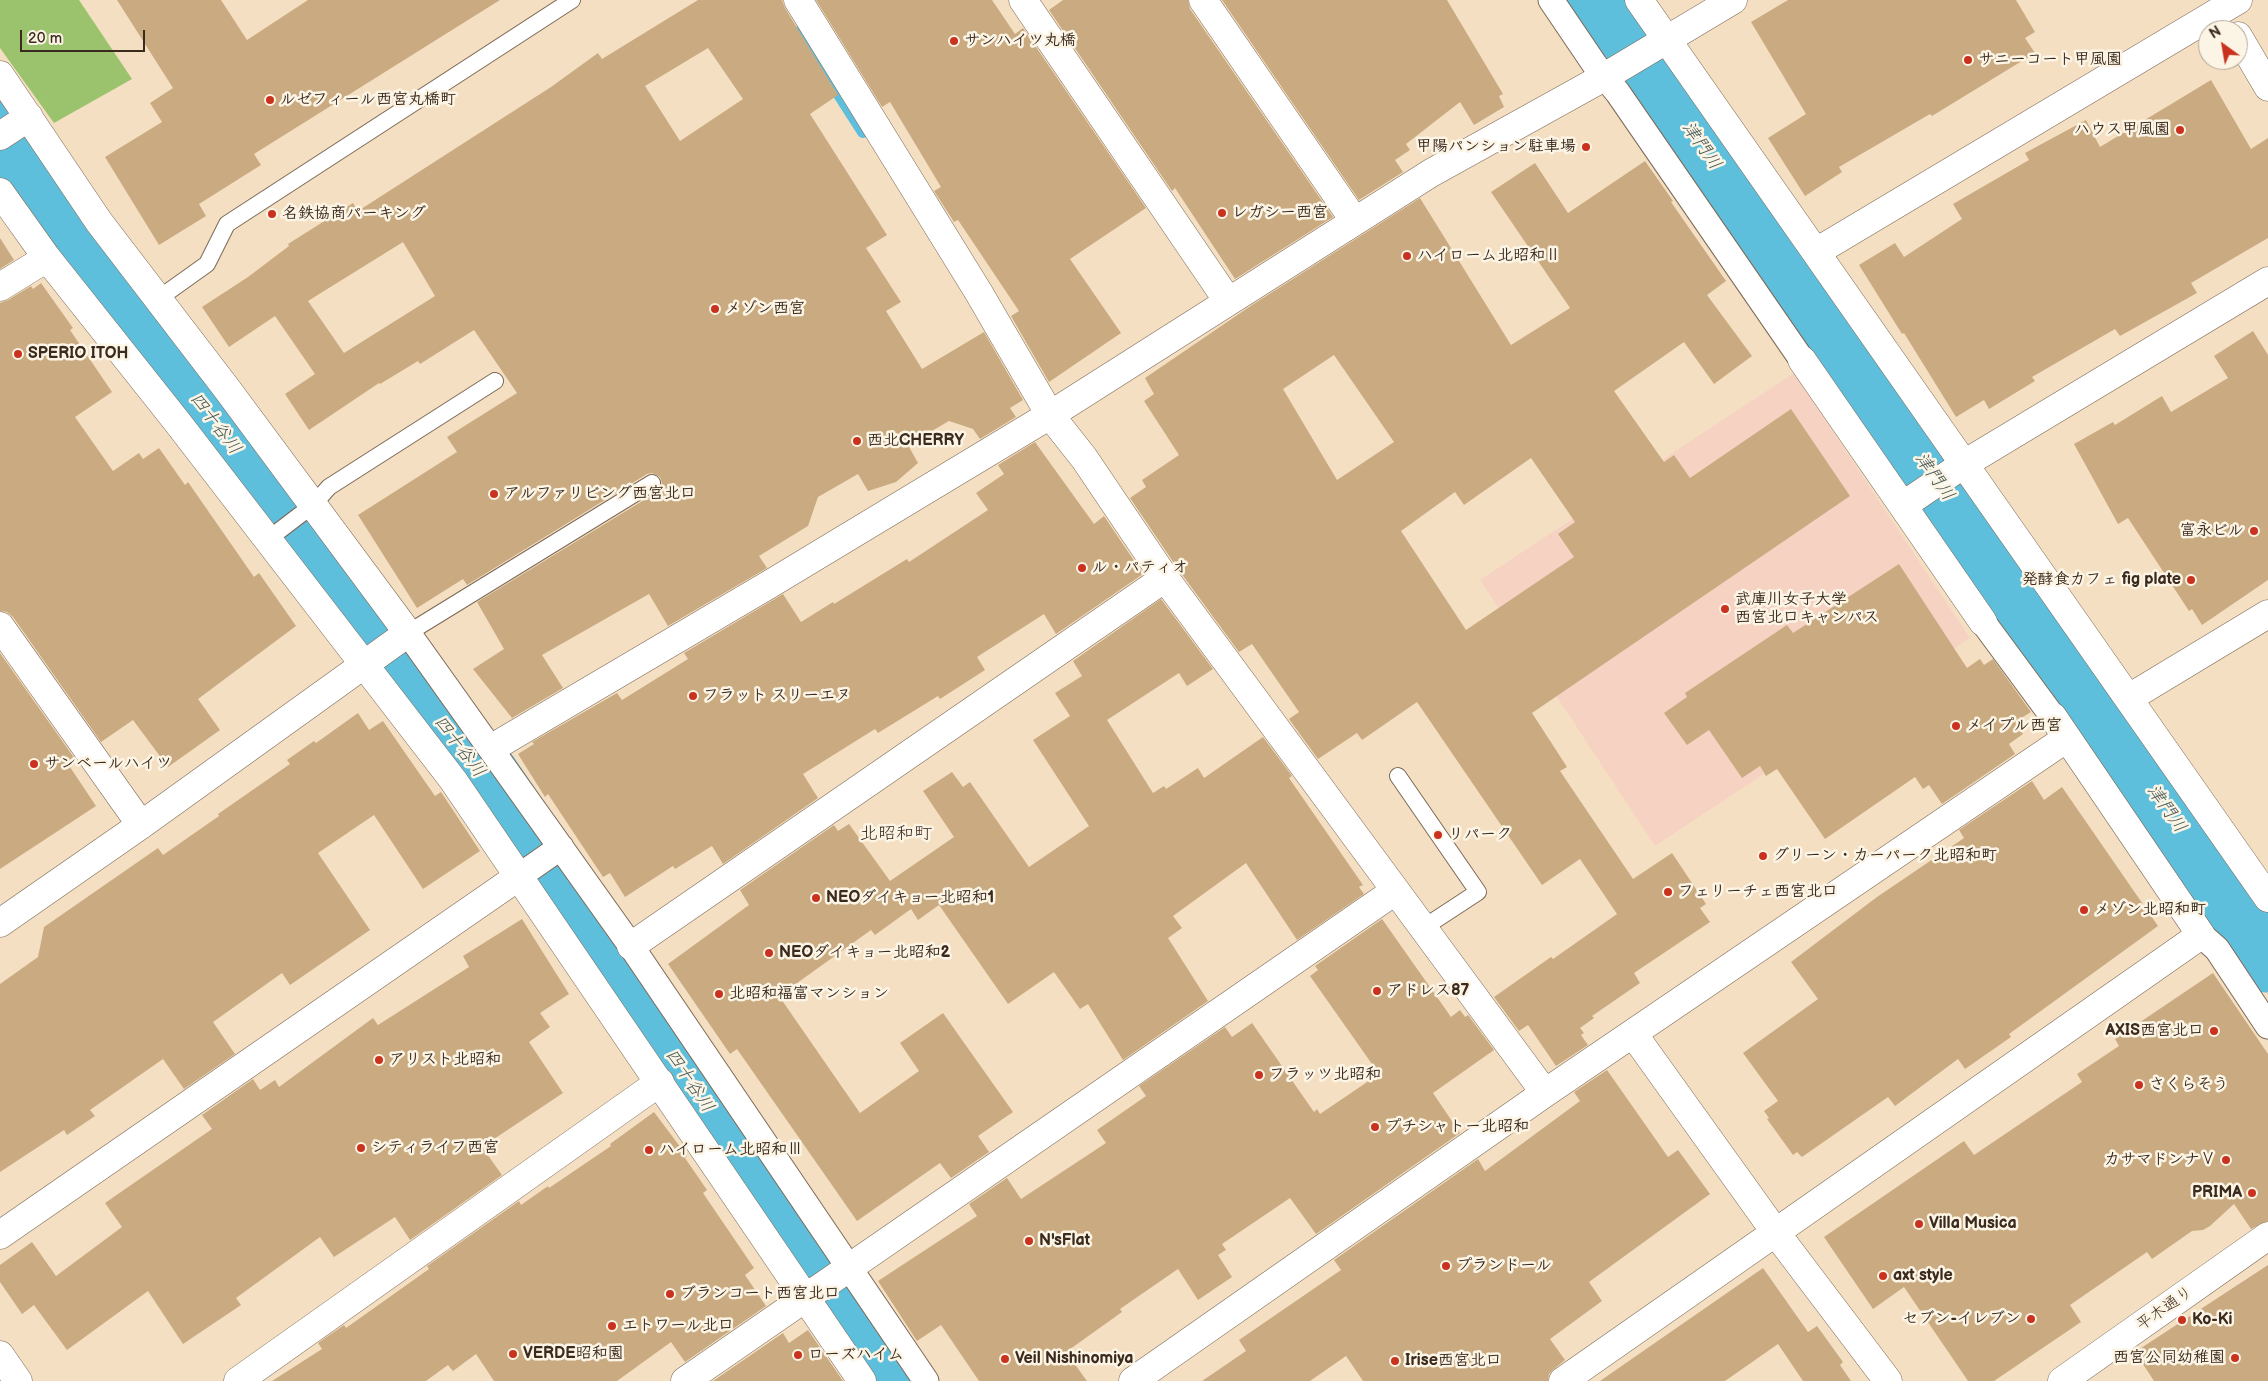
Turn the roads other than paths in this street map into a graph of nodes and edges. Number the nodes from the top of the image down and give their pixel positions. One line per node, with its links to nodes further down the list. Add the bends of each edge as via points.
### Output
1 (572, 0): 21 (lane, via 227,224 207,264)
2 (798, 0): 25 (street, via 979,293)
3 (1023, 0): 22 (street)
4 (1203, 0): 16 (street)
5 (1551, 0): 11 (street, via 1596,64)
6 (1639, 0): 9 (street)
7 (1733, 0): 9 (street)
8 (2228, 10): 17 (street)
9 (1662, 42): 11 (street); 17 (street)
10 (2248, 53): 13 (street)
11 (1610, 74): 16 (street, via 1451,161); 23 (street)
12 (0, 75): 14 (street)
13 (2268, 87)
14 (16, 126): 21 (street, via 99,222)
15 (0, 192): 18 (street)
16 (1354, 220): 22 (street)
17 (1816, 252): 26 (street)
18 (48, 258): 20 (street); 30 (street)
19 (2268, 281): 26 (street)
20 (0, 287)
21 (158, 299): 29 (street)
22 (1228, 301): 25 (street)
23 (1802, 360): 28 (street)
24 (495, 381): 29 (lane, via 328,487)
25 (1050, 415): 31 (street, via 1084,458); 39 (street)
26 (1959, 467): 28 (street); 37 (street)
27 (652, 484): 35 (lane)
28 (1908, 501): 33 (street)
29 (308, 509): 30 (lane); 35 (street)
30 (273, 535): 36 (street)
31 (1165, 578): 44 (street); 49 (street)
32 (2268, 614): 37 (street)
33 (1983, 622): 38 (street)
34 (0, 626): 41 (street)
35 (402, 637): 36 (street); 39 (street)
36 (368, 660): 41 (street); 43 (street)
37 (2129, 698): 45 (street)
38 (2060, 727): 48 (street); 51 (street)
39 (492, 748): 42 (street)
40 (1398, 776): 47 (lane, via 1478,892)
41 (141, 826): 46 (street)
42 (561, 847): 43 (street); 49 (street)
43 (518, 877): 52 (street); 55 (street)
44 (1395, 891): 47 (street); 57 (street)
45 (2268, 898)
46 (0, 923)
47 (1423, 928): 53 (street)
48 (2201, 935): 50 (street, via 2218,949); 54 (street)
49 (631, 946): 57 (street)
50 (2268, 1026)
51 (1634, 1034): 53 (street); 54 (street)
52 (660, 1082): 57 (street); 60 (street)
53 (1545, 1093): 64 (street)
54 (1776, 1232): 65 (street); 66 (street)
55 (0, 1235)
56 (2268, 1236): 67 (street, 平木通り)
57 (828, 1282): 61 (street); 62 (street); 63 (street)
58 (0, 1355): 59 (street)
59 (17, 1381)
60 (238, 1381)
61 (685, 1381)
62 (862, 1381)
63 (926, 1381)
64 (1133, 1381)
65 (1563, 1381)
66 (1888, 1381)
67 (2062, 1381)

